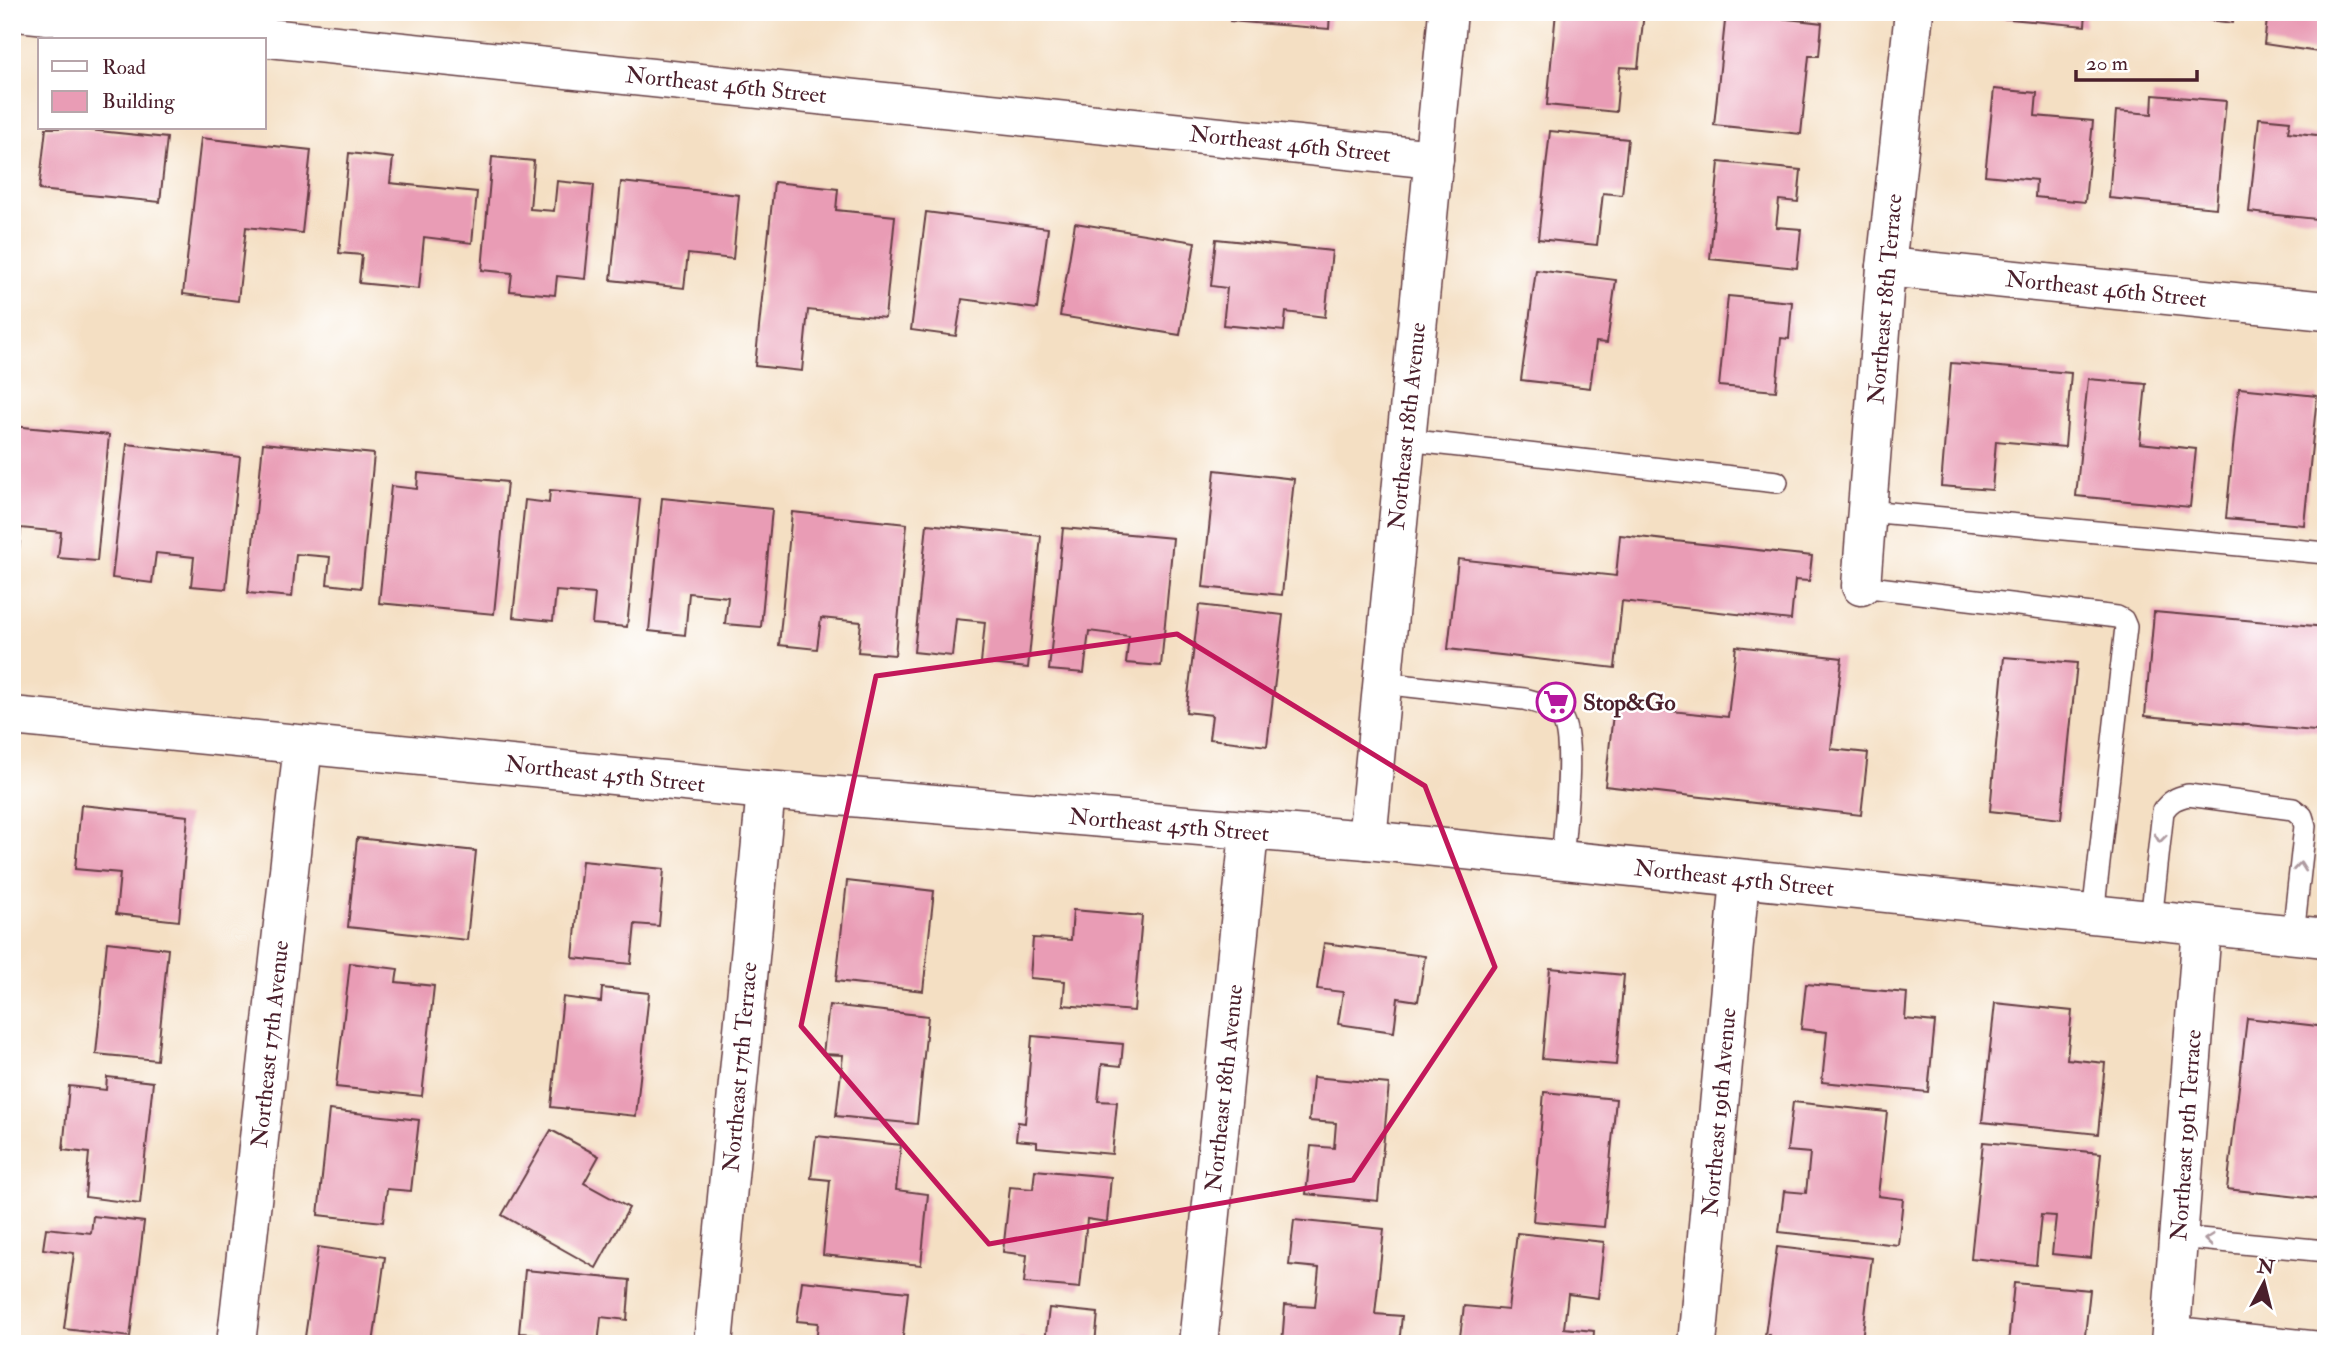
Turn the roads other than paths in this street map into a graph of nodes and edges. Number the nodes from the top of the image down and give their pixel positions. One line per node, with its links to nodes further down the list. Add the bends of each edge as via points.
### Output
1 (18, 12): 4 (street, Northeast 46th Street)
2 (1448, 12): 5 (street, Northeast 18th Avenue)
3 (1914, 12): 6 (street, Northeast 18th Terrace)
4 (63, 14): 5 (street, Northeast 46th Street)
5 (1434, 159): 8 (street, Northeast 18th Avenue)
6 (1886, 267): 7 (street, Northeast 46th Street); 10 (street, Northeast 18th Terrace)
7 (2326, 311)
8 (1406, 440): 9 (lane); 13 (street, Northeast 18th Avenue)
9 (1777, 482)
10 (1867, 511): 11 (lane); 12 (street, Northeast 18th Terrace)
11 (2326, 553)
12 (1861, 586): 21 (lane, via 2123,620 2126,626)
13 (1382, 683): 18 (street, Northeast 18th Avenue); 19 (lane, via 1547,705 1562,720 1569,741)
14 (12, 716): 15 (street, Northeast 45th Street)
15 (303, 745): 16 (street, Northeast 45th Street); 29 (street, Northeast 17th Avenue)
16 (766, 790): 17 (street, Northeast 45th Street); 30 (street, Northeast 17th Terrace)
17 (1249, 832): 18 (street, Northeast 45th Street); 31 (street, Northeast 18th Avenue)
18 (1367, 840): 19 (street, Northeast 45th Street)
19 (1562, 861): 20 (street, Northeast 45th Street)
20 (1740, 879): 21 (street, Northeast 45th Street); 32 (street, Northeast 19th Avenue)
21 (2093, 915): 22 (street, Northeast 45th Street)
22 (2151, 921): 23 (street, Northeast 45th Street); 24 (lane, one-way to 22, via 2302,816 2293,809 2188,795 2163,811)
23 (2202, 927): 24 (street, Northeast 45th Street); 25 (street, Northeast 19th Terrace)
24 (2309, 937)
25 (2178, 1237): 26 (lane, one-way to 25); 27 (street, Northeast 19th Terrace)
26 (2326, 1251)
27 (2171, 1335): 28 (lane)
28 (2326, 1343)
29 (236, 1344)
30 (713, 1344)
31 (1198, 1344)
32 (1697, 1344)

